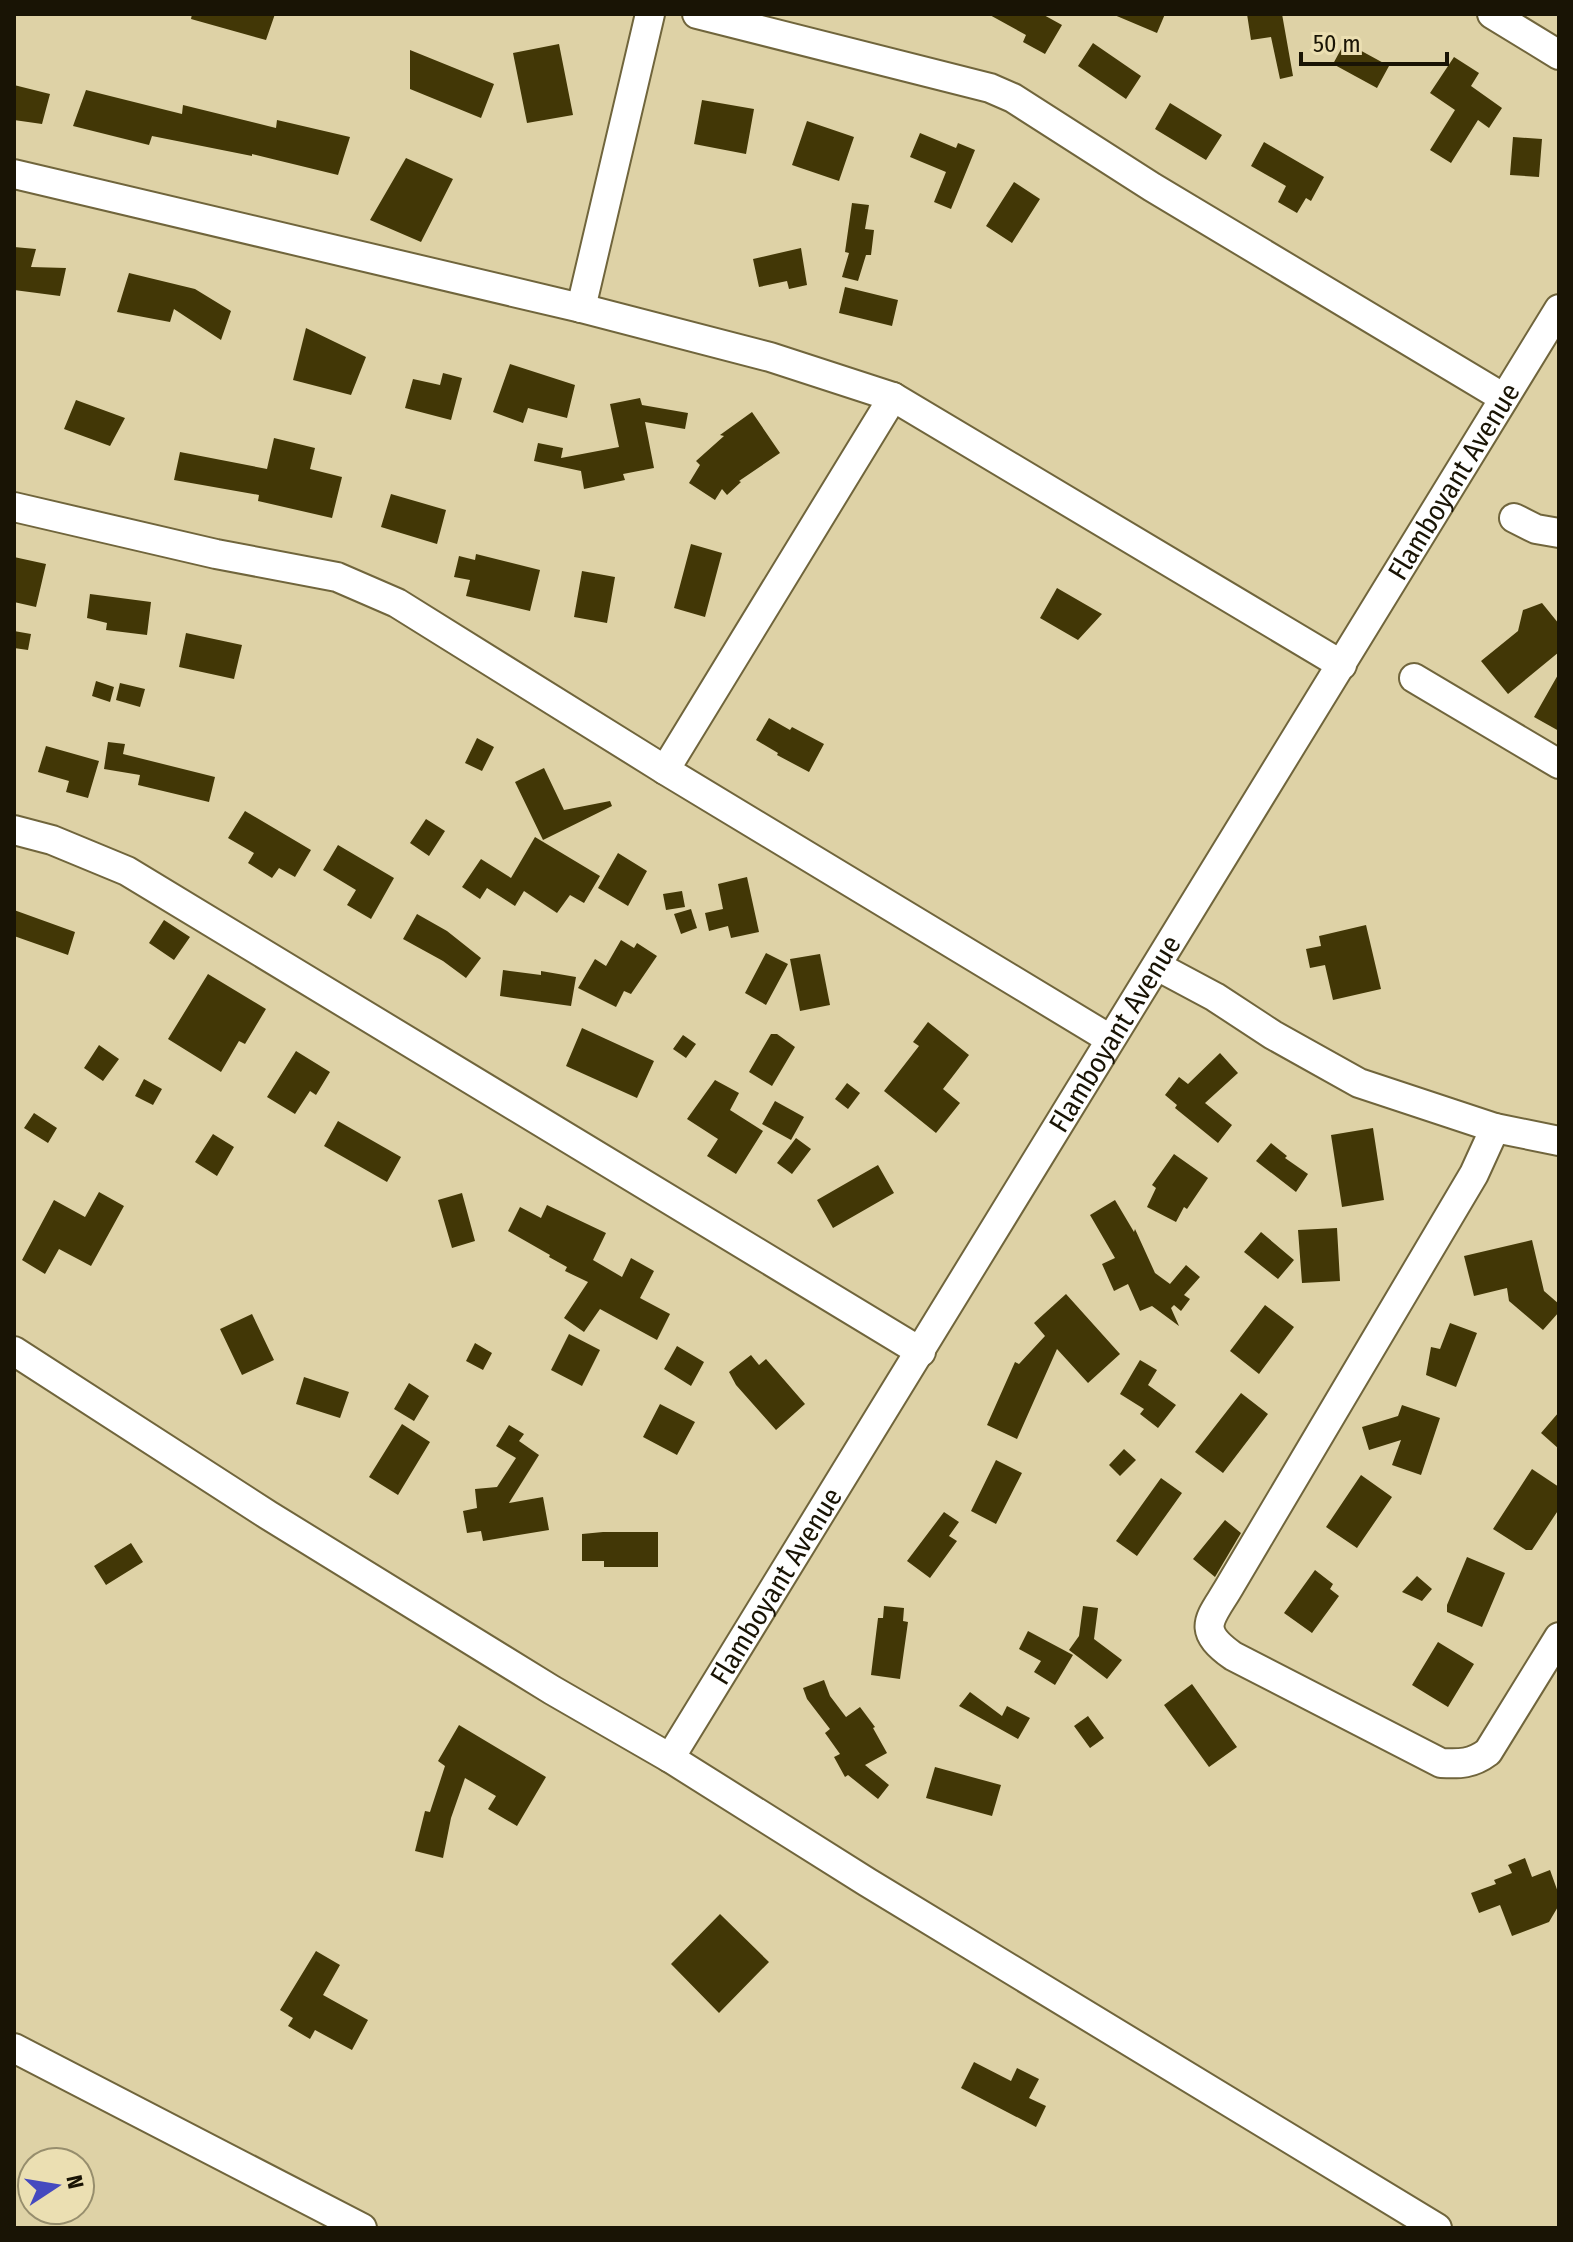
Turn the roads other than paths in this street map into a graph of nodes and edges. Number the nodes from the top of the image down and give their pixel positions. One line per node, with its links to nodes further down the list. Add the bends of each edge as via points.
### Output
1 (650, 14): 6 (street)
2 (697, 14): 9 (street, via 1013,98)
3 (1492, 14): 4 (street)
4 (1559, 55)
5 (14, 174): 6 (street)
6 (581, 308): 8 (street, via 770,357)
7 (1559, 309): 9 (street, Flamboyant Avenue)
8 (893, 397): 13 (street); 16 (street)
9 (1504, 398): 13 (street, Flamboyant Avenue)
10 (14, 507): 16 (street, via 337,577 410,610)
11 (1514, 518): 12 (street)
12 (1559, 533)
13 (1342, 665): 18 (street, Flamboyant Avenue)
14 (1414, 678): 15 (street)
15 (1559, 764)
16 (665, 770): 19 (street)
17 (14, 830): 23 (street, via 127,871)
18 (1157, 966): 19 (street, Flamboyant Avenue); 20 (street, via 1359,1083)
19 (1110, 1039): 23 (street, Flamboyant Avenue)
20 (1495, 1128): 21 (street); 24 (street, via 1474,1174 1209,1629 1212,1642 1233,1656 1441,1763 1461,1764 1488,1752)
21 (1559, 1141)
22 (14, 1351): 25 (street, via 268,1515)
23 (921, 1352): 25 (street, Flamboyant Avenue)
24 (1559, 1637)
25 (670, 1758): 28 (street)
26 (14, 2048): 27 (street)
27 (362, 2228)
28 (1437, 2228)

